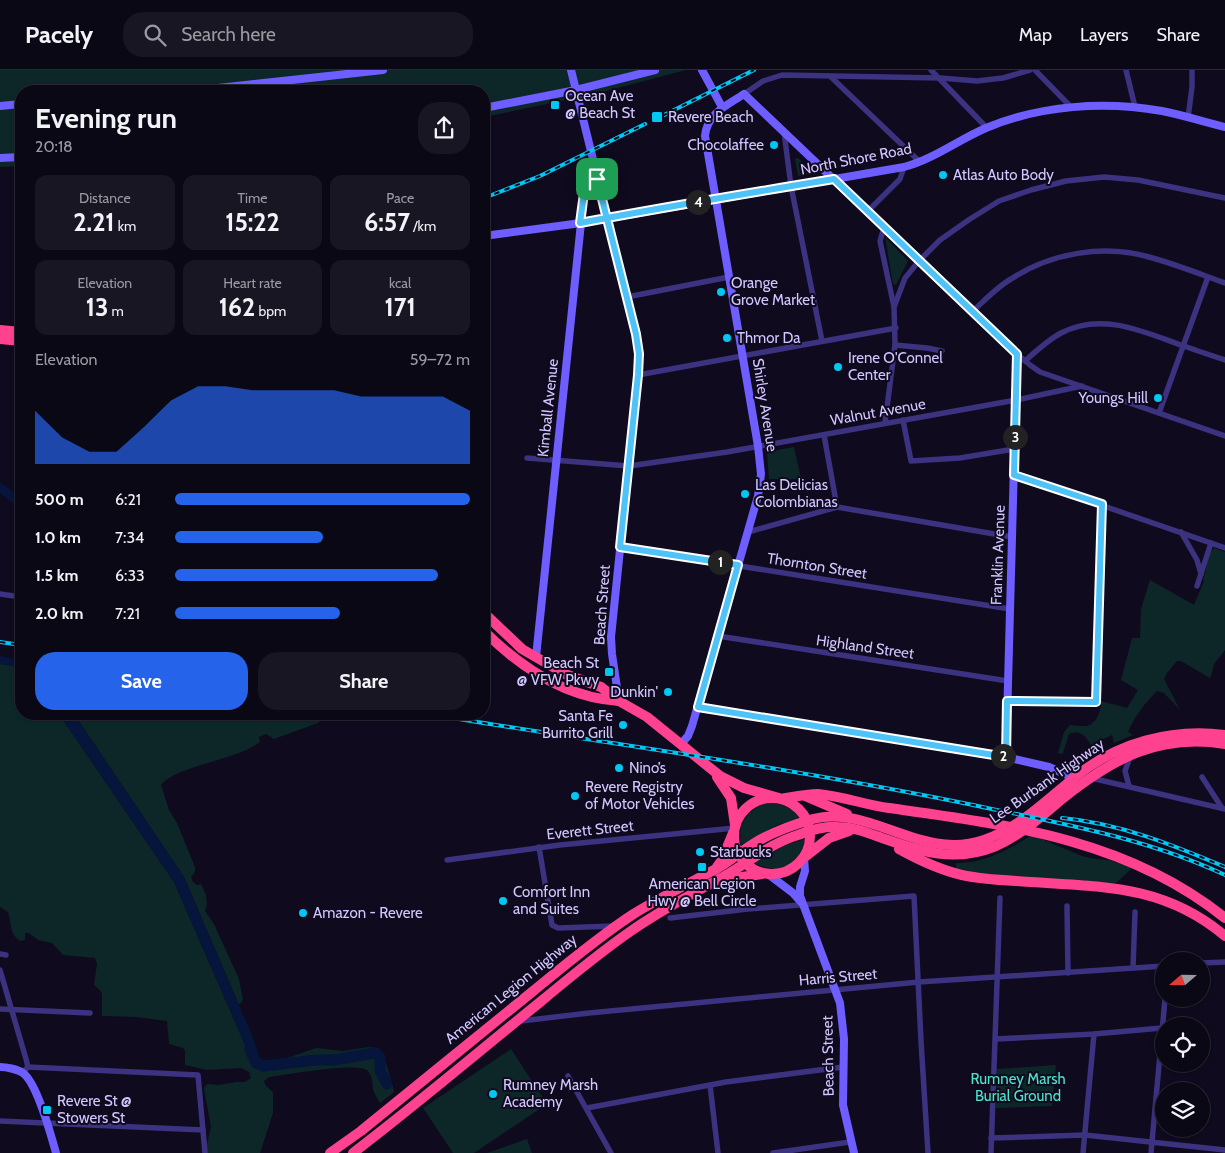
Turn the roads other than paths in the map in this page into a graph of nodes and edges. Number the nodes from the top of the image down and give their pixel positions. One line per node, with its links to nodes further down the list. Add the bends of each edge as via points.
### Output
1 (383, 70): 12 (street)
2 (571, 70): 13 (street, Beach Street)
3 (655, 70): 13 (street)
4 (702, 70): 19 (street)
5 (931, 70): 11 (street)
6 (1030, 70): 11 (street, via 976,81)
7 (1035, 70): 17 (street)
8 (1126, 70): 20 (street)
9 (1192, 70): 21 (street)
10 (831, 76): 11 (street); 14 (street, via 775,76); 27 (street)
11 (940, 78): 23 (street)
12 (246, 85)
13 (576, 90): 18 (street); 28 (street, Beach Street)
14 (744, 94): 19 (street); 24 (street)
15 (15, 105): 16 (street)
16 (0, 106)
17 (1070, 106): 20 (street, North Shore Road); 23 (street, North Shore Road)
18 (490, 107)
19 (722, 107): 33 (street, Shirley Avenue, via 708,123 705,136)
20 (1135, 107): 21 (street, North Shore Road)
21 (1188, 118): 22 (street, North Shore Road)
22 (1225, 127)
23 (987, 128): 27 (street, North Shore Road)
24 (784, 130): 30 (street); 31 (street)
25 (15, 157): 26 (street)
26 (0, 158)
27 (920, 162): 29 (street, North Shore Road)
28 (593, 164): 35 (street, Beach Street); 36 (street, Kimball Avenue, via 586,178)
29 (904, 167): 30 (street, North Shore Road); 34 (street, via 900,180)
30 (834, 179): 31 (street, North Shore Road); 34 (street)
31 (791, 186): 33 (street, North Shore Road); 51 (street)
32 (1225, 198): 39 (street, via 1138,180 1104,177 1066,181 999,201 940,240)
33 (716, 199): 35 (street, North Shore Road); 40 (street, Shirley Avenue)
34 (868, 211): 37 (street)
35 (607, 218): 36 (street, North Shore Road); 43 (street, Beach Street)
36 (580, 223): 38 (street, North Shore Road); 70 (street, Kimball Avenue)
37 (886, 227): 39 (street); 44 (street, via 880,241)
38 (490, 235)
39 (919, 261): 44 (street, via 905,278); 45 (street)
40 (729, 277): 43 (street); 56 (street, Shirley Avenue)
41 (1208, 277): 42 (street); 45 (street, via 1149,257 1091,251 1046,261 1010,279); 53 (street)
42 (1225, 282)
43 (627, 297): 59 (street, Beach Street, via 637,340)
44 (894, 307): 46 (street)
45 (973, 311): 55 (street)
46 (896, 328): 51 (street); 52 (street)
47 (0, 330): 48 (highway)
48 (15, 331)
49 (0, 340): 50 (highway)
50 (15, 341)
51 (822, 341): 56 (street)
52 (895, 345): 54 (street); 64 (street)
53 (1183, 346): 57 (street); 58 (street, via 1132,327 1090,324 1063,332); 62 (street)
54 (942, 351)
55 (1017, 354): 58 (street); 61 (street, Franklin Avenue)
56 (744, 356): 59 (street); 67 (street, Shirley Avenue)
57 (1225, 360)
58 (1025, 361): 60 (street, via 1040,372)
59 (638, 375): 71 (street, Beach Street)
60 (1082, 386): 61 (street, Walnut Avenue); 62 (street)
61 (1016, 400): 63 (street, Walnut Avenue); 68 (street, Franklin Avenue)
62 (1159, 413): 66 (street)
63 (904, 420): 64 (street, Walnut Avenue); 68 (street, via 911,461 960,458)
64 (884, 424): 65 (street, Walnut Avenue)
65 (824, 434): 67 (street, Walnut Avenue); 74 (street)
66 (1225, 436)
67 (758, 446): 71 (street, Walnut Avenue); 75 (street, Shirley Avenue, via 760,485)
68 (1014, 449): 72 (street, Franklin Avenue)
69 (526, 458): 70 (street, Walnut Avenue)
70 (556, 460): 71 (street, Walnut Avenue); 90 (street, Kimball Avenue)
71 (629, 466): 79 (street, Beach Street)
72 (1014, 475): 73 (street); 77 (street, Franklin Avenue)
73 (1102, 504): 76 (street); 93 (street, via 1096,702)
74 (837, 507): 75 (street); 77 (street)
75 (748, 532): 81 (street, Shirley Avenue)
76 (1181, 532): 78 (street); 82 (street)
77 (1012, 537): 86 (street, Franklin Avenue)
78 (1211, 543): 80 (street); 82 (street)
79 (620, 547): 81 (street, Thornton Street); 92 (street, Beach Street, via 611,642)
80 (1225, 548)
81 (738, 565): 86 (street, Thornton Street); 89 (street, Shirley Avenue)
82 (1201, 574): 83 (street)
83 (1196, 586)
84 (0, 594): 85 (street)
85 (15, 596)
86 (1010, 609): 91 (street, Franklin Avenue)
87 (490, 619): 90 (highway, via 509,638)
88 (490, 636): 92 (highway, via 521,664 546,679 589,696)
89 (718, 636): 91 (street, Highland Street); 94 (street, Shirley Avenue)
90 (536, 657): 92 (highway, via 566,674 601,687)
91 (1008, 681): 93 (street, Franklin Avenue)
92 (619, 700): 96 (highway)
93 (1007, 701): 99 (street, Franklin Avenue)
94 (698, 707): 96 (street, Shirley Avenue, via 691,731); 99 (street)
95 (1225, 735): 103 (highway, Lee Burbank Highway, via 1188,733 1146,740 1108,755)
96 (680, 741): 100 (highway)
97 (1225, 744): 98 (highway, Lee Burbank Highway, via 1181,742)
98 (1133, 753): 101 (highway, Lee Burbank Highway); 104 (street, via 1126,767)
99 (1006, 757): 103 (street, via 1052,768)
100 (712, 771): 106 (highway, via 744,788); 110 (highway, via 731,798)
101 (1090, 777): 104 (street); 107 (highway, Lee Burbank Highway)
102 (1202, 777): 108 (street)
103 (1074, 778): 107 (highway, Lee Burbank Highway)
104 (1129, 786): 108 (street)
105 (803, 795): 106 (highway); 112 (highway); 126 (highway, via 824,795 979,821 1075,841 1119,856 1161,876)
106 (780, 799): 109 (highway, via 796,806); 110 (highway, via 763,799 751,804 740,815)
107 (1056, 800): 112 (highway, Lee Burbank Highway, via 1024,818 1004,836 977,852 943,855 916,850)
108 (1224, 808)
109 (809, 826): 111 (highway, Lee Burbank Highway); 112 (highway, Lee Burbank Highway, via 835,816); 113 (highway, Lee Burbank Highway); 115 (highway, via 810,844)
110 (735, 828): 114 (street, Everett Street); 116 (highway, via 734,842); 118 (highway, via 722,860)
111 (860, 831): 112 (highway, Lee Burbank Highway); 115 (highway, via 835,835)
112 (877, 831): 128 (highway, via 926,863 963,876 1116,889 1155,896 1186,909)
113 (775, 838): 116 (highway, American Legion Highway)
114 (539, 847): 117 (street, Everett Street); 127 (street, via 552,925 558,928)
115 (804, 857): 119 (highway, via 788,871); 122 (street, Beach Street, via 805,871 799,890)
116 (742, 858): 118 (highway, American Legion Highway); 119 (highway, via 754,870); 120 (highway, American Legion Highway)
117 (447, 860)
118 (713, 870): 127 (highway, American Legion Highway, via 668,893)
119 (767, 874): 120 (highway); 122 (street, Beach Street, via 793,893)
120 (712, 883): 141 (highway, American Legion Highway, via 623,936)
121 (1000, 898): 135 (street)
122 (803, 905): 125 (street); 136 (street, via 914,896); 137 (street, Beach Street)
123 (1067, 906): 134 (street)
124 (1135, 912): 132 (street)
125 (670, 918)
126 (1225, 918)
127 (617, 926): 162 (highway, American Legion Highway)
128 (1225, 936)
129 (1225, 962): 130 (street)
130 (1210, 963)
131 (1155, 967): 132 (street, Harris Street)
132 (1133, 968): 134 (street, Harris Street)
133 (0, 970): 139 (street)
134 (1068, 973): 135 (street, Harris Street)
135 (998, 978): 136 (street, Harris Street); 144 (street)
136 (919, 982): 137 (street, Harris Street); 168 (street)
137 (836, 989): 141 (street, Harris Street); 146 (street, Beach Street, via 843,1022)
138 (0, 1009): 139 (street)
139 (11, 1010): 140 (street); 147 (street)
140 (90, 1013)
141 (515, 1022): 163 (highway, American Legion Highway)
142 (1155, 1029): 143 (street)
143 (1094, 1034): 144 (street); 155 (street)
144 (996, 1039): 156 (street)
145 (0, 1067): 147 (street)
146 (843, 1067): 150 (street); 157 (street, Beach Street, via 843,1105)
147 (25, 1070): 153 (street); 154 (street, via 198,1075)
148 (1158, 1072): 158 (street)
149 (568, 1076): 151 (street)
150 (710, 1085): 151 (street); 165 (street)
151 (587, 1108): 164 (street)
152 (0, 1121): 153 (street)
153 (46, 1123): 154 (street); 160 (street)
154 (203, 1130): 161 (street)
155 (1085, 1135): 156 (street); 158 (street); 170 (street)
156 (991, 1138): 169 (street)
157 (850, 1142): 166 (street); 167 (street, Beach Street)
158 (1152, 1143): 159 (street); 171 (street)
159 (1225, 1150)
160 (56, 1153)
161 (205, 1153)
162 (330, 1153)
163 (352, 1153)
164 (611, 1153)
165 (718, 1153)
166 (773, 1153)
167 (854, 1153)
168 (928, 1153)
169 (991, 1153)
170 (1083, 1153)
171 (1151, 1153)

